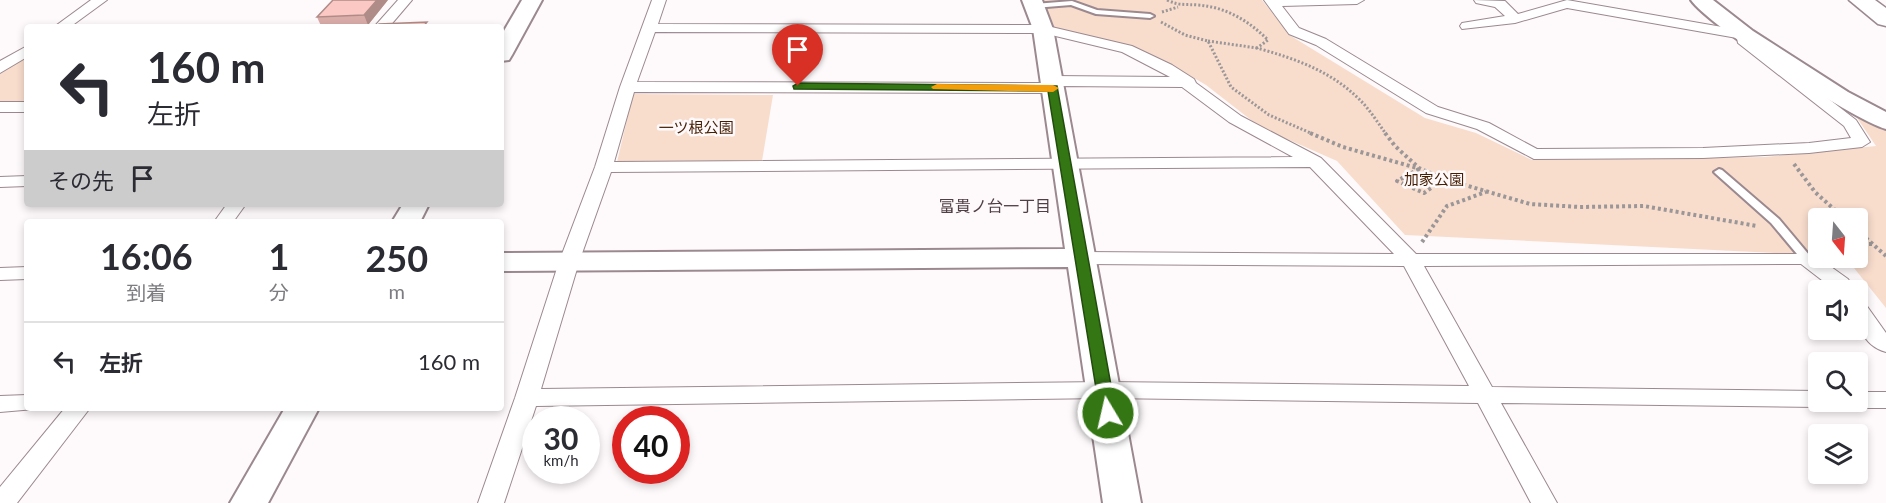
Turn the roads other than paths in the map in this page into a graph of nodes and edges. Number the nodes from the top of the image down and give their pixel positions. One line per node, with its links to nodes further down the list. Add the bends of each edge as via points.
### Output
1 (100, 0): 15 (street)
2 (405, 0): 16 (street)
3 (532, 0): 21 (street)
4 (659, 0): 18 (street)
5 (1357, 0): 9 (street)
6 (1480, 0): 13 (street, via 1500,4)
7 (1701, 0): 20 (street)
8 (1860, 0): 14 (highway)
9 (1272, 1): 20 (street, via 1294,31 1321,42 1432,110 1483,126 1533,154 1703,153 1862,142 1850,123 1743,40)
10 (1071, 2): 11 (lane); 12 (lane, via 1096,12)
11 (1033, 3): 19 (street)
12 (1150, 16)
13 (1515, 19): 17 (street); 20 (street, via 1567,4)
14 (1886, 19)
15 (65, 24)
16 (384, 24)
17 (1467, 26)
18 (651, 28): 19 (street); 26 (street)
19 (1043, 29): 24 (street, via 1127,49); 25 (street)
20 (1746, 35): 29 (street)
21 (504, 50)
22 (24, 52): 23 (street)
23 (0, 68)
24 (1189, 82): 25 (street); 30 (street, via 1235,119)
25 (1052, 85): 26 (street); 31 (street)
26 (628, 87): 32 (street)
27 (24, 107): 28 (street)
28 (0, 108)
29 (1886, 122)
30 (1316, 162): 31 (street); 36 (street)
31 (1065, 163): 32 (street); 37 (street)
32 (604, 166): 40 (street)
33 (1719, 172): 38 (lane, via 1774,221)
34 (24, 181): 35 (street)
35 (0, 182)
36 (1408, 256): 37 (street); 38 (street); 47 (street)
37 (1082, 258): 40 (street); 46 (street)
38 (1806, 258): 43 (street)
39 (504, 262): 40 (street)
40 (569, 262): 48 (street)
41 (24, 273): 42 (street)
42 (0, 274)
43 (1836, 280)
44 (1868, 324): 45 (street)
45 (1886, 345)
46 (1105, 390): 47 (street); 48 (street); 59 (street)
47 (1485, 394): 49 (street); 60 (street)
48 (527, 398): 58 (street)
49 (1808, 399)
50 (1868, 400): 51 (street)
51 (1886, 400)
52 (24, 403): 53 (street)
53 (0, 404)
54 (76, 411): 56 (street)
55 (300, 411): 57 (street)
56 (2, 503)
57 (249, 503)
58 (491, 503)
59 (1122, 503)
60 (1544, 503)

